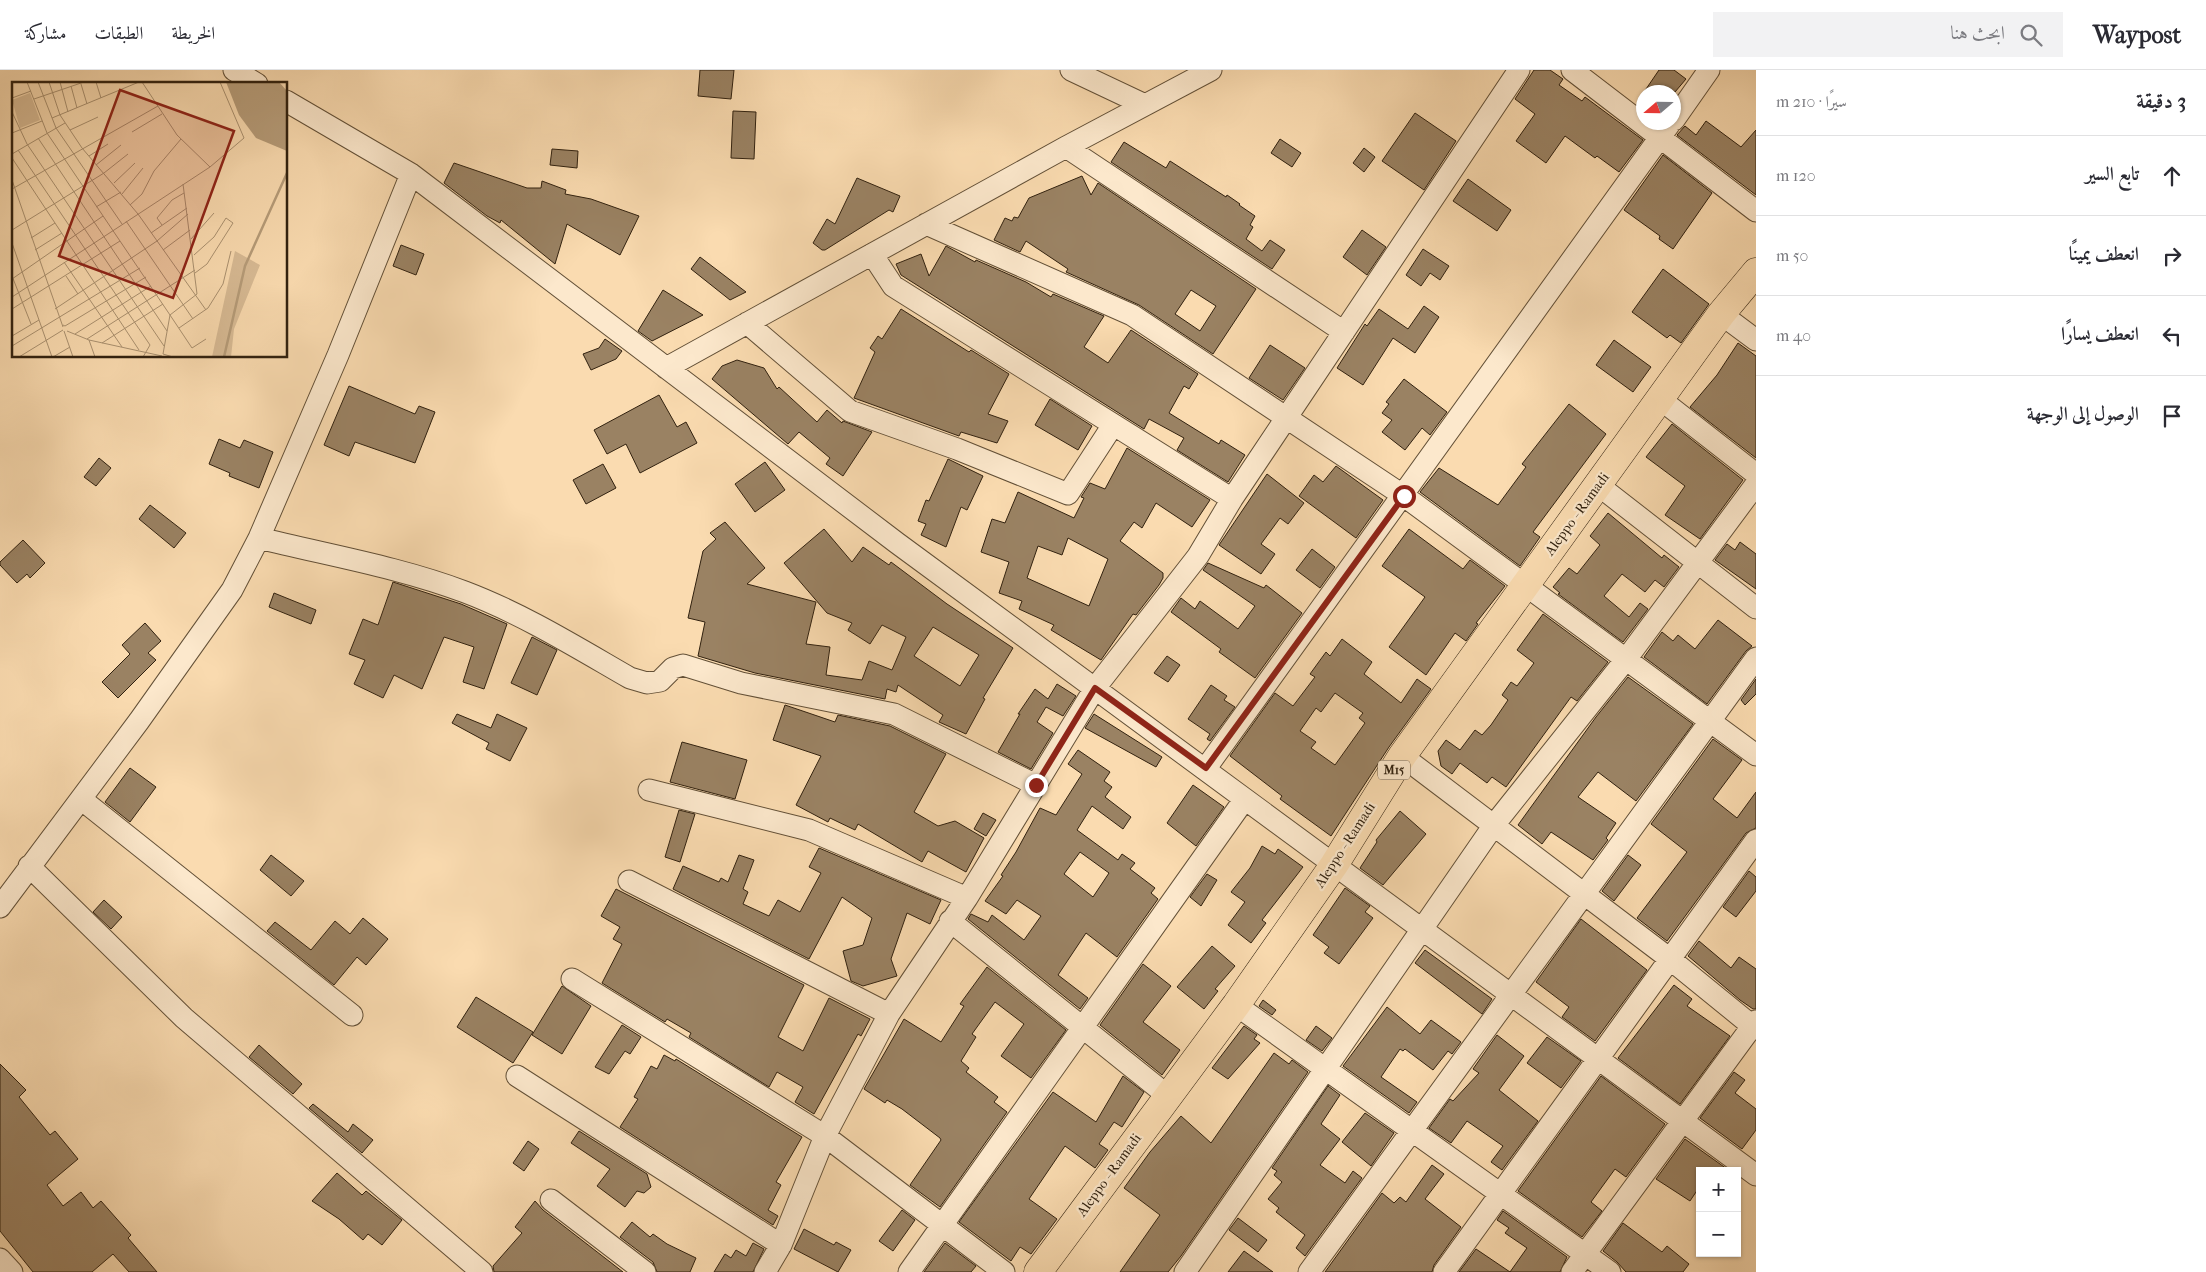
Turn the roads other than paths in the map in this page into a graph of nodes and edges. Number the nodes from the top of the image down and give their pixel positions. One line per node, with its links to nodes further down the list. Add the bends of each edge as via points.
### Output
1 (234, 70): 7 (street)
2 (1071, 70): 9 (street)
3 (1211, 70): 9 (street)
4 (1519, 70): 22 (street)
5 (1572, 70): 10 (street)
6 (1709, 70): 11 (street)
7 (254, 82)
8 (288, 102): 15 (street)
9 (1144, 105): 14 (street)
10 (1636, 108)
11 (1681, 109)
12 (1666, 130): 31 (street)
13 (1671, 130): 16 (street)
14 (1066, 147): 17 (street); 22 (street)
15 (411, 174): 24 (street); 33 (street)
16 (1756, 211)
17 (926, 224): 18 (street); 26 (street, via 1132,315)
18 (872, 254): 21 (street); 27 (street, via 893,286)
19 (1756, 272): 20 (highway, Aleppo - Ramadi / M15)
20 (1722, 314): 23 (street); 25 (highway, Aleppo - Ramadi / M15)
21 (747, 323): 24 (street); 27 (street, via 850,411 957,449 1068,494)
22 (1344, 332): 26 (street)
23 (1756, 340)
24 (666, 368): 39 (street)
25 (1660, 399): 28 (street); 30 (highway, Aleppo - Ramadi / M15)
26 (1288, 417): 31 (street); 32 (street)
27 (1113, 425): 32 (street)
28 (1756, 474)
29 (1756, 484): 34 (street)
30 (1598, 485): 34 (street); 35 (highway, Aleppo - Ramadi / M15)
31 (1404, 496): 35 (street); 43 (street)
32 (1232, 499): 39 (street, via 1198,556)
33 (259, 538): 44 (street, via 423,577 467,592 529,620 630,678 648,683 660,680 673,668 683,666 741,683 894,714); 46 (street, via 232,590)
34 (1697, 562): 36 (street); 37 (street)
35 (1526, 586): 37 (street); 42 (highway, Aleppo - Ramadi / M15)
36 (1756, 608)
37 (1627, 658): 40 (street); 48 (street)
38 (1756, 658): 40 (street)
39 (1095, 688): 43 (street); 44 (street)
40 (1710, 721): 41 (street); 53 (street)
41 (1756, 755)
42 (1402, 756): 48 (street); 50 (highway, Aleppo - Ramadi / M15)
43 (1206, 768): 47 (street)
44 (1036, 785): 54 (street)
45 (649, 790): 54 (street, via 809,830)
46 (80, 799): 51 (street); 63 (street)
47 (1244, 800): 50 (street); 64 (street)
48 (1494, 825): 53 (street); 57 (street)
49 (1756, 840): 58 (street)
50 (1334, 865): 57 (street); 61 (highway, Aleppo - Ramadi / M15)
51 (30, 866): 55 (street); 81 (street, via 184,1018)
52 (629, 881): 62 (street)
53 (1584, 893): 58 (street); 60 (street)
54 (967, 898): 56 (street)
55 (0, 908)
56 (950, 921): 62 (street); 64 (street)
57 (1422, 930): 60 (street); 67 (street)
58 (1670, 959): 65 (street); 66 (street)
59 (572, 979): 72 (street)
60 (1510, 994): 66 (street); 71 (street)
61 (1236, 1005): 67 (street); 69 (highway, Aleppo - Ramadi / M15)
62 (889, 1014): 72 (street)
63 (352, 1016)
64 (1083, 1026): 69 (street); 76 (street)
65 (1755, 1026): 70 (street)
66 (1598, 1059): 70 (street); 74 (street)
67 (1325, 1069): 71 (street); 87 (street)
68 (516, 1076): 77 (street)
69 (1168, 1096): 86 (highway, Aleppo - Ramadi / M15)
70 (1684, 1121): 73 (street); 78 (street)
71 (1411, 1130): 74 (street); 88 (street)
72 (825, 1136): 76 (street); 77 (street)
73 (1756, 1174)
74 (1500, 1194): 78 (street); 89 (street)
75 (551, 1200): 82 (street)
76 (942, 1225): 84 (street); 85 (street)
77 (781, 1245): 83 (street)
78 (1585, 1254): 90 (street); 91 (street)
79 (0, 1259): 80 (street)
80 (12, 1272)
81 (482, 1272)
82 (645, 1272)
83 (765, 1272)
84 (909, 1272)
85 (1004, 1272)
86 (1038, 1272)
87 (1185, 1272)
88 (1309, 1272)
89 (1444, 1272)
90 (1572, 1272)
91 (1610, 1272)

